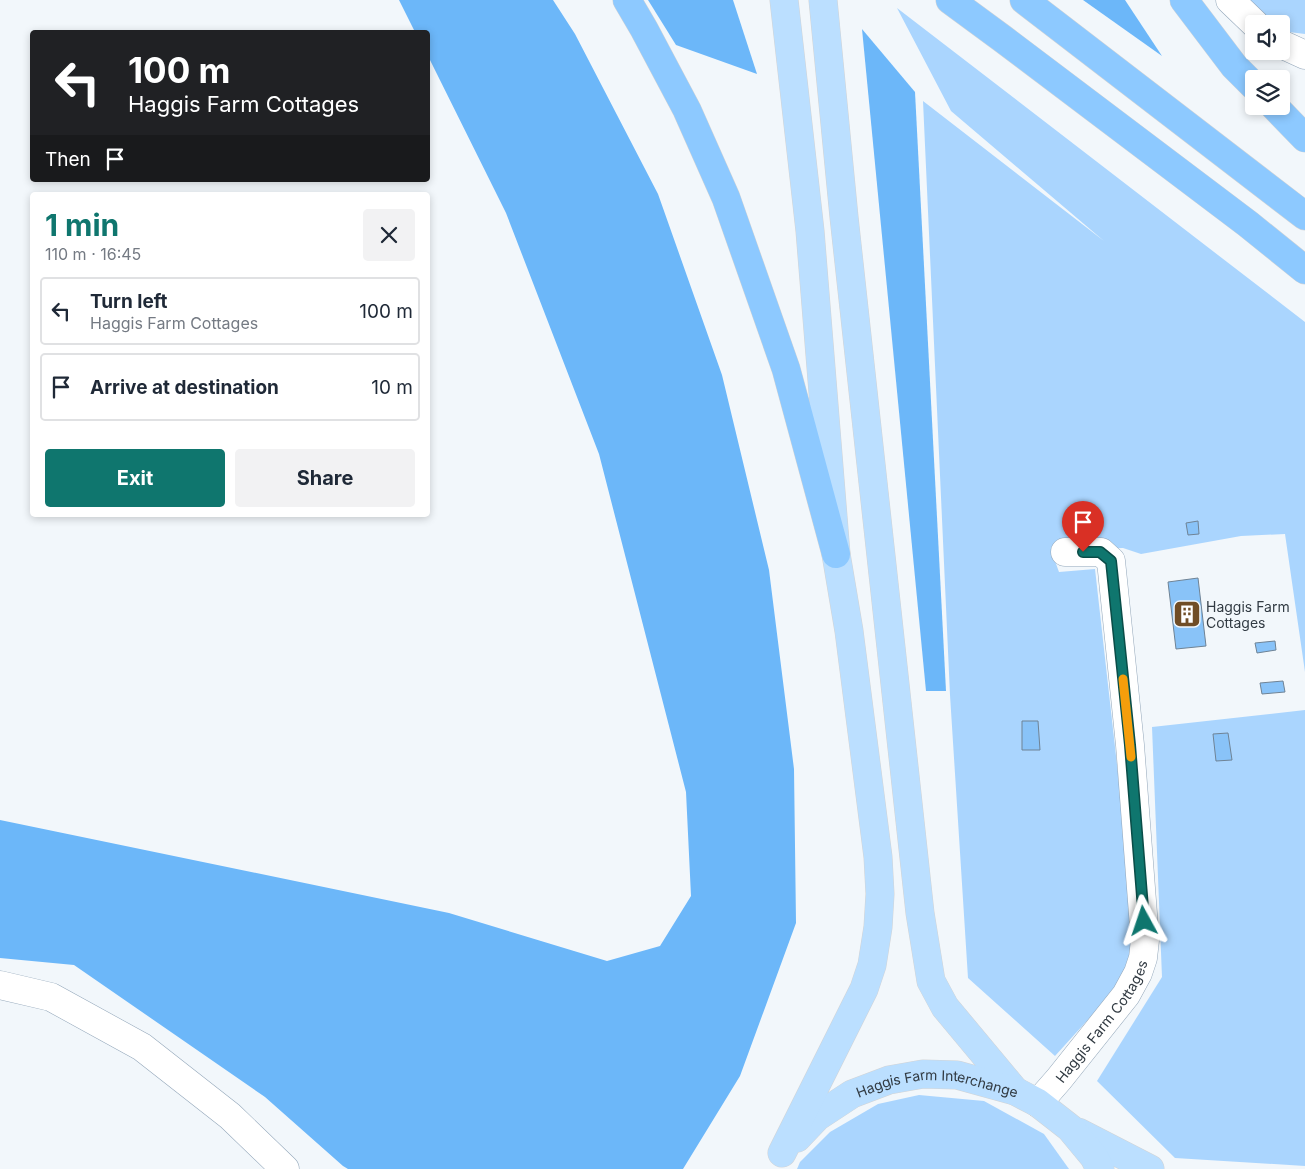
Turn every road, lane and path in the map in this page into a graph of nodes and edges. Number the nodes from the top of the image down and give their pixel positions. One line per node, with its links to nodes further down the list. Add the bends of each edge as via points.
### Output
1 (626, 0): 17 (highway, via 688,110 726,198 786,369)
2 (784, 0): 17 (main road, via 810,231)
3 (950, 0): 15 (highway)
4 (1024, 0): 14 (highway)
5 (1184, 0): 11 (highway)
6 (1230, 0): 8 (street)
7 (823, 2): 19 (main road, via 920,913 931,980 945,1007)
8 (1246, 15)
9 (1290, 48): 10 (street)
10 (1305, 55)
11 (1245, 77)
12 (1283, 115): 13 (highway)
13 (1305, 138)
14 (1305, 216)
15 (1305, 270)
16 (1065, 552): 19 (street, Haggis Farm Cottages, via 1100,552 1111,561 1146,940 1138,973 1126,995 1059,1079)
17 (836, 554): 21 (main road, via 878,857 878,928 864,989)
18 (0, 985): 22 (street, via 51,997 142,1047 230,1116)
19 (1026, 1097): 20 (main road, Haggis Farm Interchange); 21 (main road, Haggis Farm Interchange, via 957,1075 923,1074 888,1080 852,1094 817,1117)
20 (1070, 1128): 23 (main road, Haggis Farm Interchange); 24 (main road)
21 (778, 1161)
22 (285, 1169)
23 (1100, 1169)
24 (1150, 1169)

